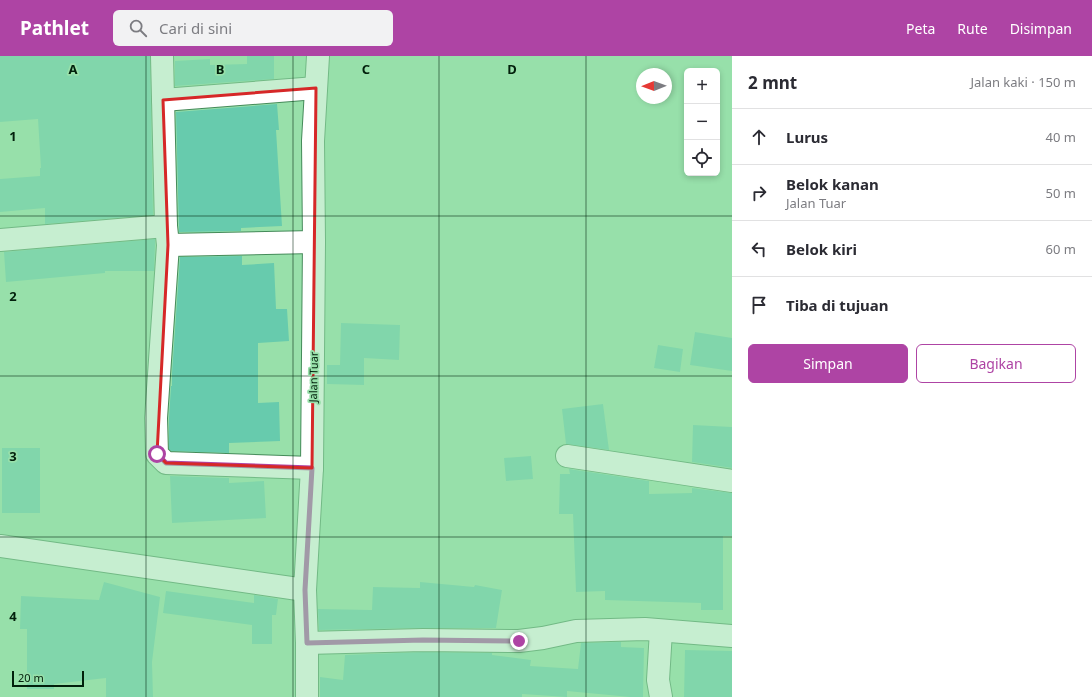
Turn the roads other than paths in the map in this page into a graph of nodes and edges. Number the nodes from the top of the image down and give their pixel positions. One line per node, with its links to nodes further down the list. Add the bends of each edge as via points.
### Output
1 (162, 56): 4 (street)
2 (318, 56): 3 (street, Jalan Tuar)
3 (316, 88): 4 (street); 7 (street, Jalan Tuar, via 313,142)
4 (164, 100): 5 (street)
5 (167, 235): 6 (street); 7 (street); 9 (street, via 156,418 157,454 166,463)
6 (0, 240)
7 (314, 242): 9 (street, Jalan Tuar)
8 (567, 456): 10 (street)
9 (312, 468): 12 (street, Jalan Tuar)
10 (732, 482)
11 (0, 546): 12 (street)
12 (305, 590): 15 (street, Jalan Tuar)
13 (661, 631): 14 (street); 15 (street, via 576,631 519,641); 17 (street, via 658,680)
14 (732, 636)
15 (307, 643): 16 (street, Jalan Tuar)
16 (307, 697)
17 (661, 697)

